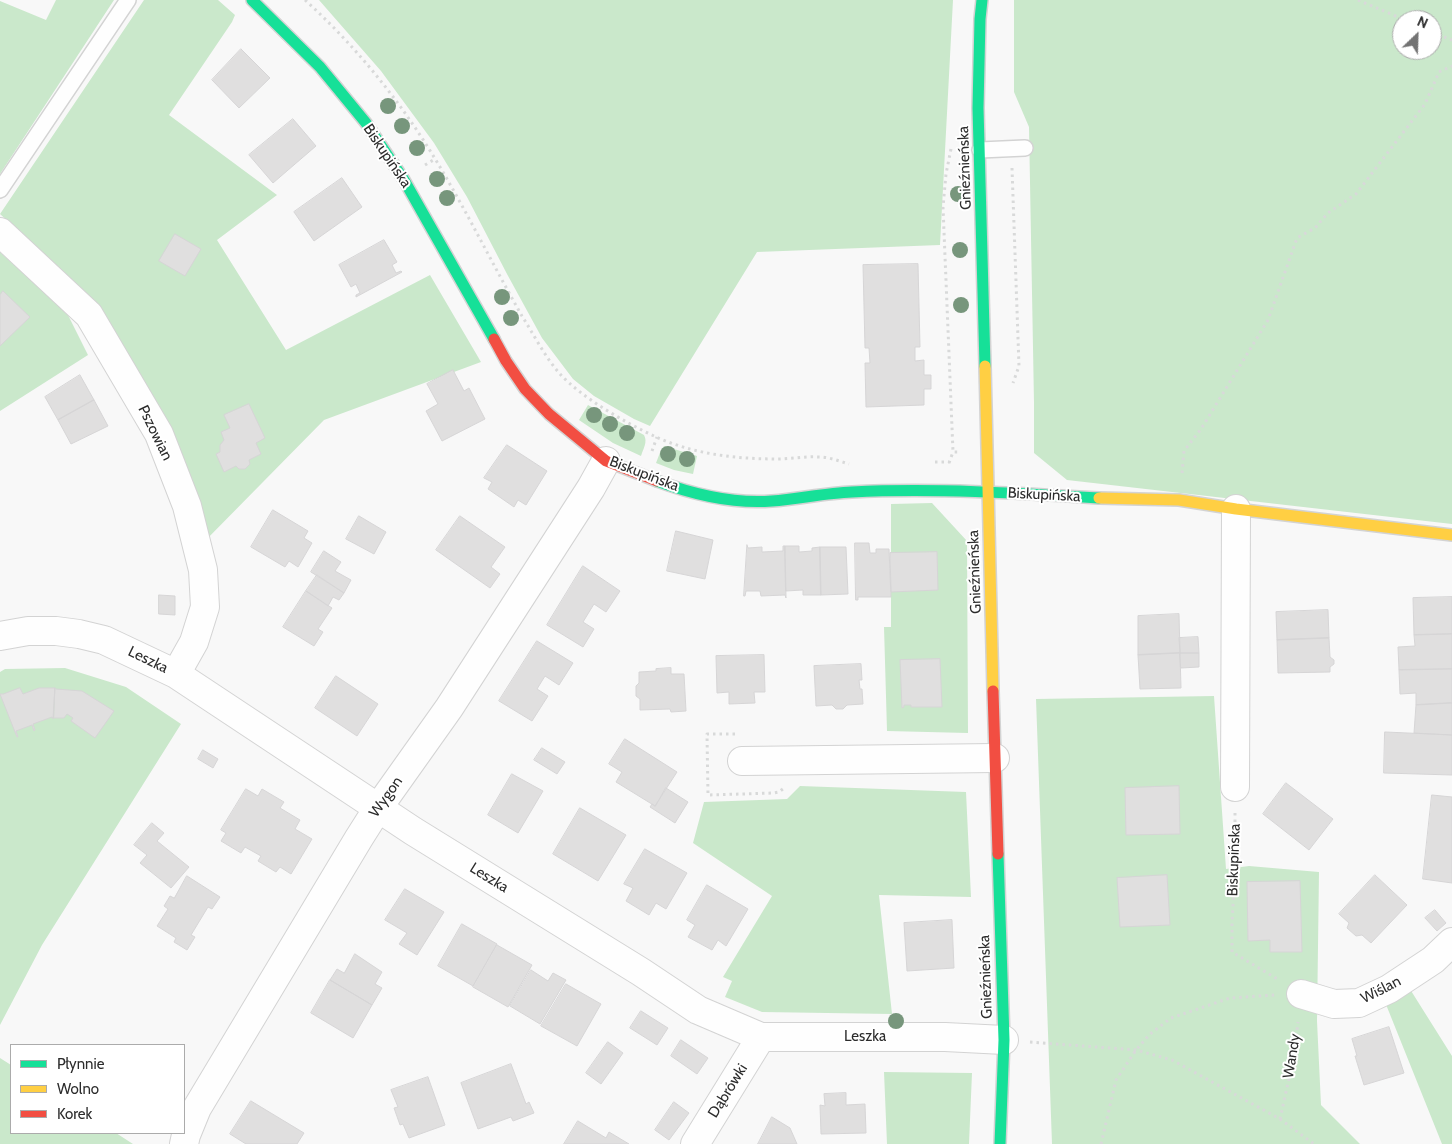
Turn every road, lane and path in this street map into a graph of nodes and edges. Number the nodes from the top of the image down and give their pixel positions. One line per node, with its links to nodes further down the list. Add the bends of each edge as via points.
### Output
1 (128, 0): 11 (lane)
2 (252, 0): 16 (street, Biskupińska, via 320,66 366,123 404,180 506,361 526,389 549,414)
3 (305, 0): 19 (path, via 353,48 420,136 539,343 560,374 581,393 656,437 698,452 776,459 821,457)
4 (982, 0): 10 (street, Gnieźnieńska, via 978,108)
5 (1358, 0): 6 (path)
6 (1392, 14)
7 (1452, 66): 22 (path, via 1439,72 1425,104 1356,194 1328,213 1316,228 1297,238 1268,320 1184,451)
8 (951, 146): 14 (path, via 943,207)
9 (1018, 149): 10 (lane); 13 (path, via 1019,366)
10 (980, 150): 21 (street, Gnieźnieńska)
11 (0, 190)
12 (0, 232): 26 (street, Pszowian, via 89,315 159,434 187,506 203,570 205,607 194,642)
13 (1010, 390)
14 (953, 452): 15 (path); 18 (path)
15 (968, 452)
16 (606, 461): 21 (street, Biskupińska, via 670,486 722,499 770,501 851,492); 30 (street, Wygon, via 449,708)
17 (930, 462): 18 (path)
18 (949, 462): 20 (path)
19 (850, 464)
20 (947, 467)
21 (988, 493): 22 (street, Biskupińska); 27 (street, Gnieźnieńska)
22 (1179, 500): 23 (street, Biskupińska)
23 (1236, 509): 24 (street, Biskupińska); 29 (street)
24 (1452, 534)
25 (0, 636): 26 (street, Leszka, via 28,631 79,634 104,640)
26 (176, 674): 30 (street, Leszka)
27 (995, 758): 28 (street); 34 (street, Gnieźnieńska)
28 (742, 761)
29 (1235, 787): 32 (path, Biskupińska, via 1232,952)
30 (378, 808): 33 (street, Leszka, via 698,1010); 37 (street, Wygon, via 197,1108)
31 (1452, 942): 32 (street, Wiślan, via 1433,960 1359,1003 1334,1004)
32 (1301, 994): 35 (path, via 1230,998 1171,1018); 36 (path, Wandy, via 1294,1056)
33 (761, 1038): 34 (street, Leszka, via 945,1037); 38 (street, Dąbrówki)
34 (1004, 1040): 35 (path); 39 (street, Gnieźnieńska)
35 (1136, 1050): 36 (path, via 1172,1060); 40 (path, via 1116,1080)
36 (1280, 1119): 41 (path)
37 (184, 1144)
38 (695, 1144)
39 (1000, 1144)
40 (1101, 1144)
41 (1314, 1144)

